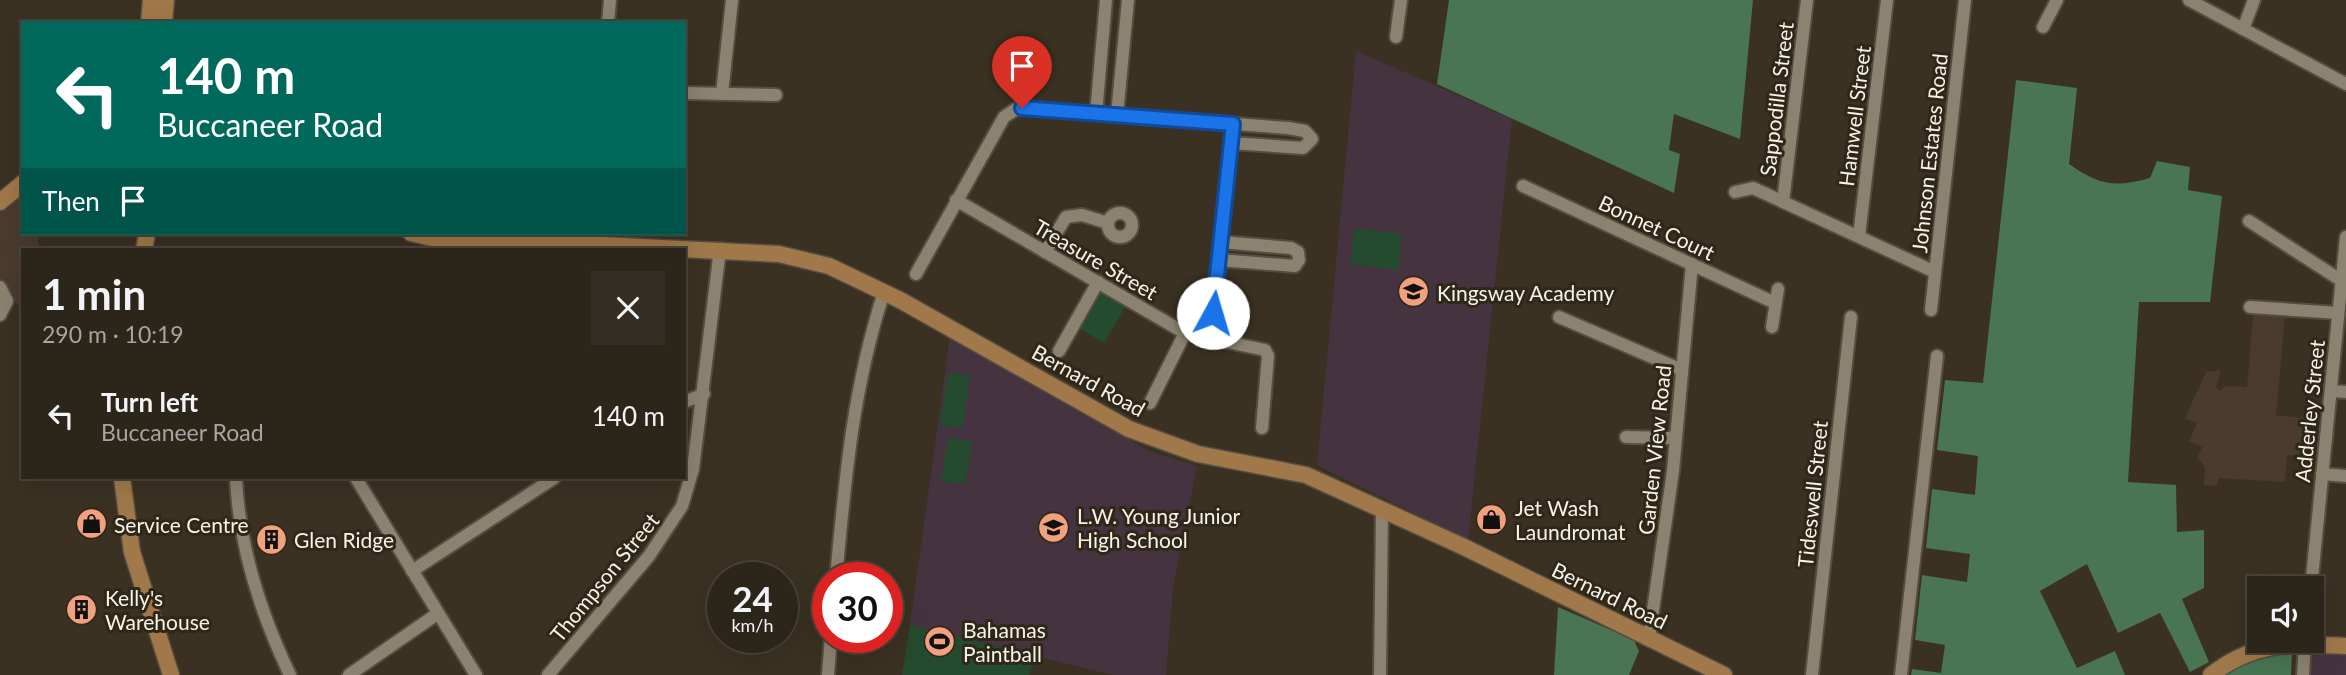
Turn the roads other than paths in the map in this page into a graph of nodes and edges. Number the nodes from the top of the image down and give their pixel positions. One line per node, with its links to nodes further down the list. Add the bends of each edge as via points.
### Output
1 (151, 0): 14 (main road)
2 (166, 0): 15 (main road)
3 (610, 0): 16 (street)
4 (732, 0): 22 (street)
5 (1106, 0): 24 (street)
6 (1128, 0): 25 (street)
7 (1401, 0): 19 (street)
8 (1807, 0): 33 (street, Sappodilla Street)
9 (1887, 0): 37 (street, Hamwell Street)
10 (1965, 0): 46 (street, Johnson Estates Road)
11 (2057, 0): 17 (street)
12 (2189, 0): 18 (street)
13 (2254, 0): 18 (street)
14 (149, 21)
15 (164, 21)
16 (608, 21)
17 (2043, 27)
18 (2243, 29): 20 (street)
19 (1396, 37)
20 (2346, 84)
21 (686, 93): 22 (street)
22 (722, 94): 23 (street)
23 (776, 95)
24 (1096, 114): 25 (street); 31 (street, via 1022,108 1007,113)
25 (1117, 115): 26 (street)
26 (1233, 124): 27 (street); 27 (street, via 1305,131 1312,139 1303,148)
27 (1231, 143): 39 (street)
28 (21, 186): 32 (main road)
29 (1523, 186): 45 (street, Bonnet Court)
30 (1735, 192): 33 (street, via 1753,188)
31 (956, 200): 43 (street, Treasure Street); 47 (street)
32 (0, 202)
33 (1783, 202): 37 (street)
34 (2249, 221): 48 (street)
35 (1108, 223): 43 (street, via 1082,215 1066,218)
36 (420, 235): 40 (main road, Bernard Road, via 458,244)
37 (1859, 236): 46 (street)
38 (2346, 237): 48 (street, Adderley Street)
39 (1221, 242): 44 (street); 44 (street, via 1290,248 1299,260 1290,267)
40 (668, 248)
41 (686, 248): 42 (main road, Bernard Road)
42 (720, 249): 52 (main road, Bernard Road, via 779,254 829,266); 68 (street, Thompson Street)
43 (1045, 252): 49 (street, Treasure Street)
44 (1219, 260): 62 (street)
45 (1692, 264): 53 (street, Bonnet Court); 65 (street, Garden View Road)
46 (1935, 272): 55 (street, Johnson Estates Road)
47 (916, 274)
48 (2342, 281): 56 (street, Adderley Street)
49 (1098, 282): 61 (street, Treasure Street); 63 (street)
50 (0, 287): 57 (street, via 7,300)
51 (1778, 289): 53 (street)
52 (884, 292): 80 (main road, Bernard Road, via 1129,429 1198,454 1306,475); 81 (street, via 850,426)
53 (1775, 303): 60 (street)
54 (2250, 307): 56 (street)
55 (1931, 310)
56 (2338, 313): 66 (street, Adderley Street)
57 (0, 315)
58 (1559, 317): 65 (street)
59 (1851, 317): 99 (street, Tideswell Street)
60 (1772, 327)
61 (1185, 333): 62 (street, Treasure Street); 70 (street)
62 (1210, 339): 71 (street, Treasure Street, via 1262,348 1267,353)
63 (1059, 351)
64 (1937, 356): 100 (street)
65 (1682, 370): 73 (street, Garden View Road)
66 (2331, 391): 67 (street); 74 (street, Adderley Street)
67 (2346, 392)
68 (704, 394): 69 (street); 95 (street, Thompson Street, via 693,469 674,520)
69 (686, 401)
70 (1150, 403)
71 (1262, 428)
72 (1626, 437): 73 (street)
73 (1676, 438): 85 (street, Garden View Road)
74 (2322, 474): 75 (street); 83 (street, Adderley Street)
75 (2346, 476)
76 (122, 479): 92 (main road, via 132,552)
77 (236, 479): 93 (street, via 243,548)
78 (358, 479): 82 (street)
79 (552, 479): 82 (street)
80 (1382, 510): 85 (main road, Bernard Road); 97 (street)
81 (837, 562)
82 (412, 571): 84 (street)
83 (2312, 576)
84 (438, 614): 91 (street); 94 (street)
85 (1649, 639): 98 (main road, Bernard Road)
86 (2324, 644): 87 (main road)
87 (2346, 646)
88 (2247, 652): 101 (main road)
89 (830, 653): 96 (street)
90 (2304, 653): 102 (street)
91 (472, 673)
92 (171, 675)
93 (290, 675)
94 (349, 675)
95 (548, 675)
96 (828, 675)
97 (1380, 675)
98 (1724, 675)
99 (1812, 675)
100 (1901, 675)
101 (2211, 675)
102 (2303, 675)

